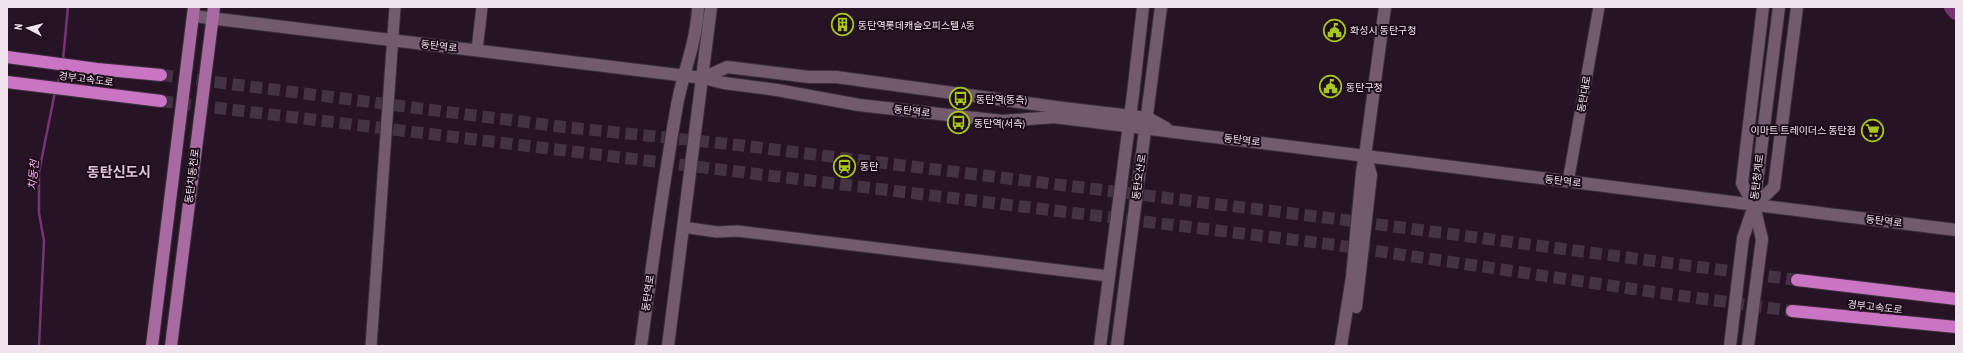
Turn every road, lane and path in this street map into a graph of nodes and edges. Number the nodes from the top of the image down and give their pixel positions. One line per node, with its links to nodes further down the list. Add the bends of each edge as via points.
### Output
1 (395, 7): 13 (street)
2 (482, 7): 14 (street)
3 (1143, 7): 23 (street, 동탄오산로)
4 (1162, 7): 24 (street, 동탄오산로)
5 (1385, 7): 25 (street)
6 (1600, 7): 26 (street, 동탄대로)
7 (1763, 7): 27 (street, via 1742,183)
8 (1779, 7): 27 (street, 동탄청계로)
9 (1797, 7): 27 (street, via 1774,187)
10 (194, 11): 11 (street, 동탄역로); 35 (main road, 동탄치동천로)
11 (214, 12): 13 (street, 동탄역로); 36 (main road, 동탄치동천로)
12 (704, 13): 18 (street, 동탄역로); 19 (street, via 706,46)
13 (393, 40): 14 (street, 동탄역로); 37 (street)
14 (477, 50): 18 (street, 동탄역로)
15 (7, 57): 17 (highway, 경부고속도로)
16 (779, 74): 19 (street, 동탄역로, via 727,67); 21 (street); 23 (street, 동탄역로, via 836,77 1005,99)
17 (161, 75)
18 (684, 76): 19 (street, 동탄역로); 38 (street, 동탄역로, via 663,187)
19 (703, 78): 21 (street, 동탄역로); 28 (street)
20 (7, 82): 22 (highway, 경부고속도로)
21 (777, 90): 23 (street, 동탄역로, via 859,105 1002,122 1054,117)
22 (161, 101)
23 (1130, 120): 24 (street, 동탄역로); 30 (street, 동탄오산로)
24 (1147, 123): 25 (street, 동탄역로, via 1170,130); 41 (street, 동탄오산로)
25 (1366, 156): 26 (street, 동탄역로); 42 (street); 43 (street, via 1371,175 1361,273)
26 (1568, 182): 27 (street, 동탄역로)
27 (1754, 206): 29 (street, 동탄역로); 44 (street, 동탄청계로, via 1743,238); 45 (street, via 1762,239)
28 (683, 227): 30 (street, via 717,232 745,232); 39 (street)
29 (1956, 230)
30 (1108, 276): 40 (street, 동탄오산로)
31 (1797, 280): 32 (highway, 경부고속도로)
32 (1956, 299)
33 (1792, 310): 34 (highway, 경부고속도로)
34 (1956, 326)
35 (152, 346)
36 (171, 346)
37 (371, 346)
38 (641, 346)
39 (668, 346)
40 (1100, 346)
41 (1117, 346)
42 (1341, 346)
43 (1349, 346)
44 (1730, 346)
45 (1748, 346)

